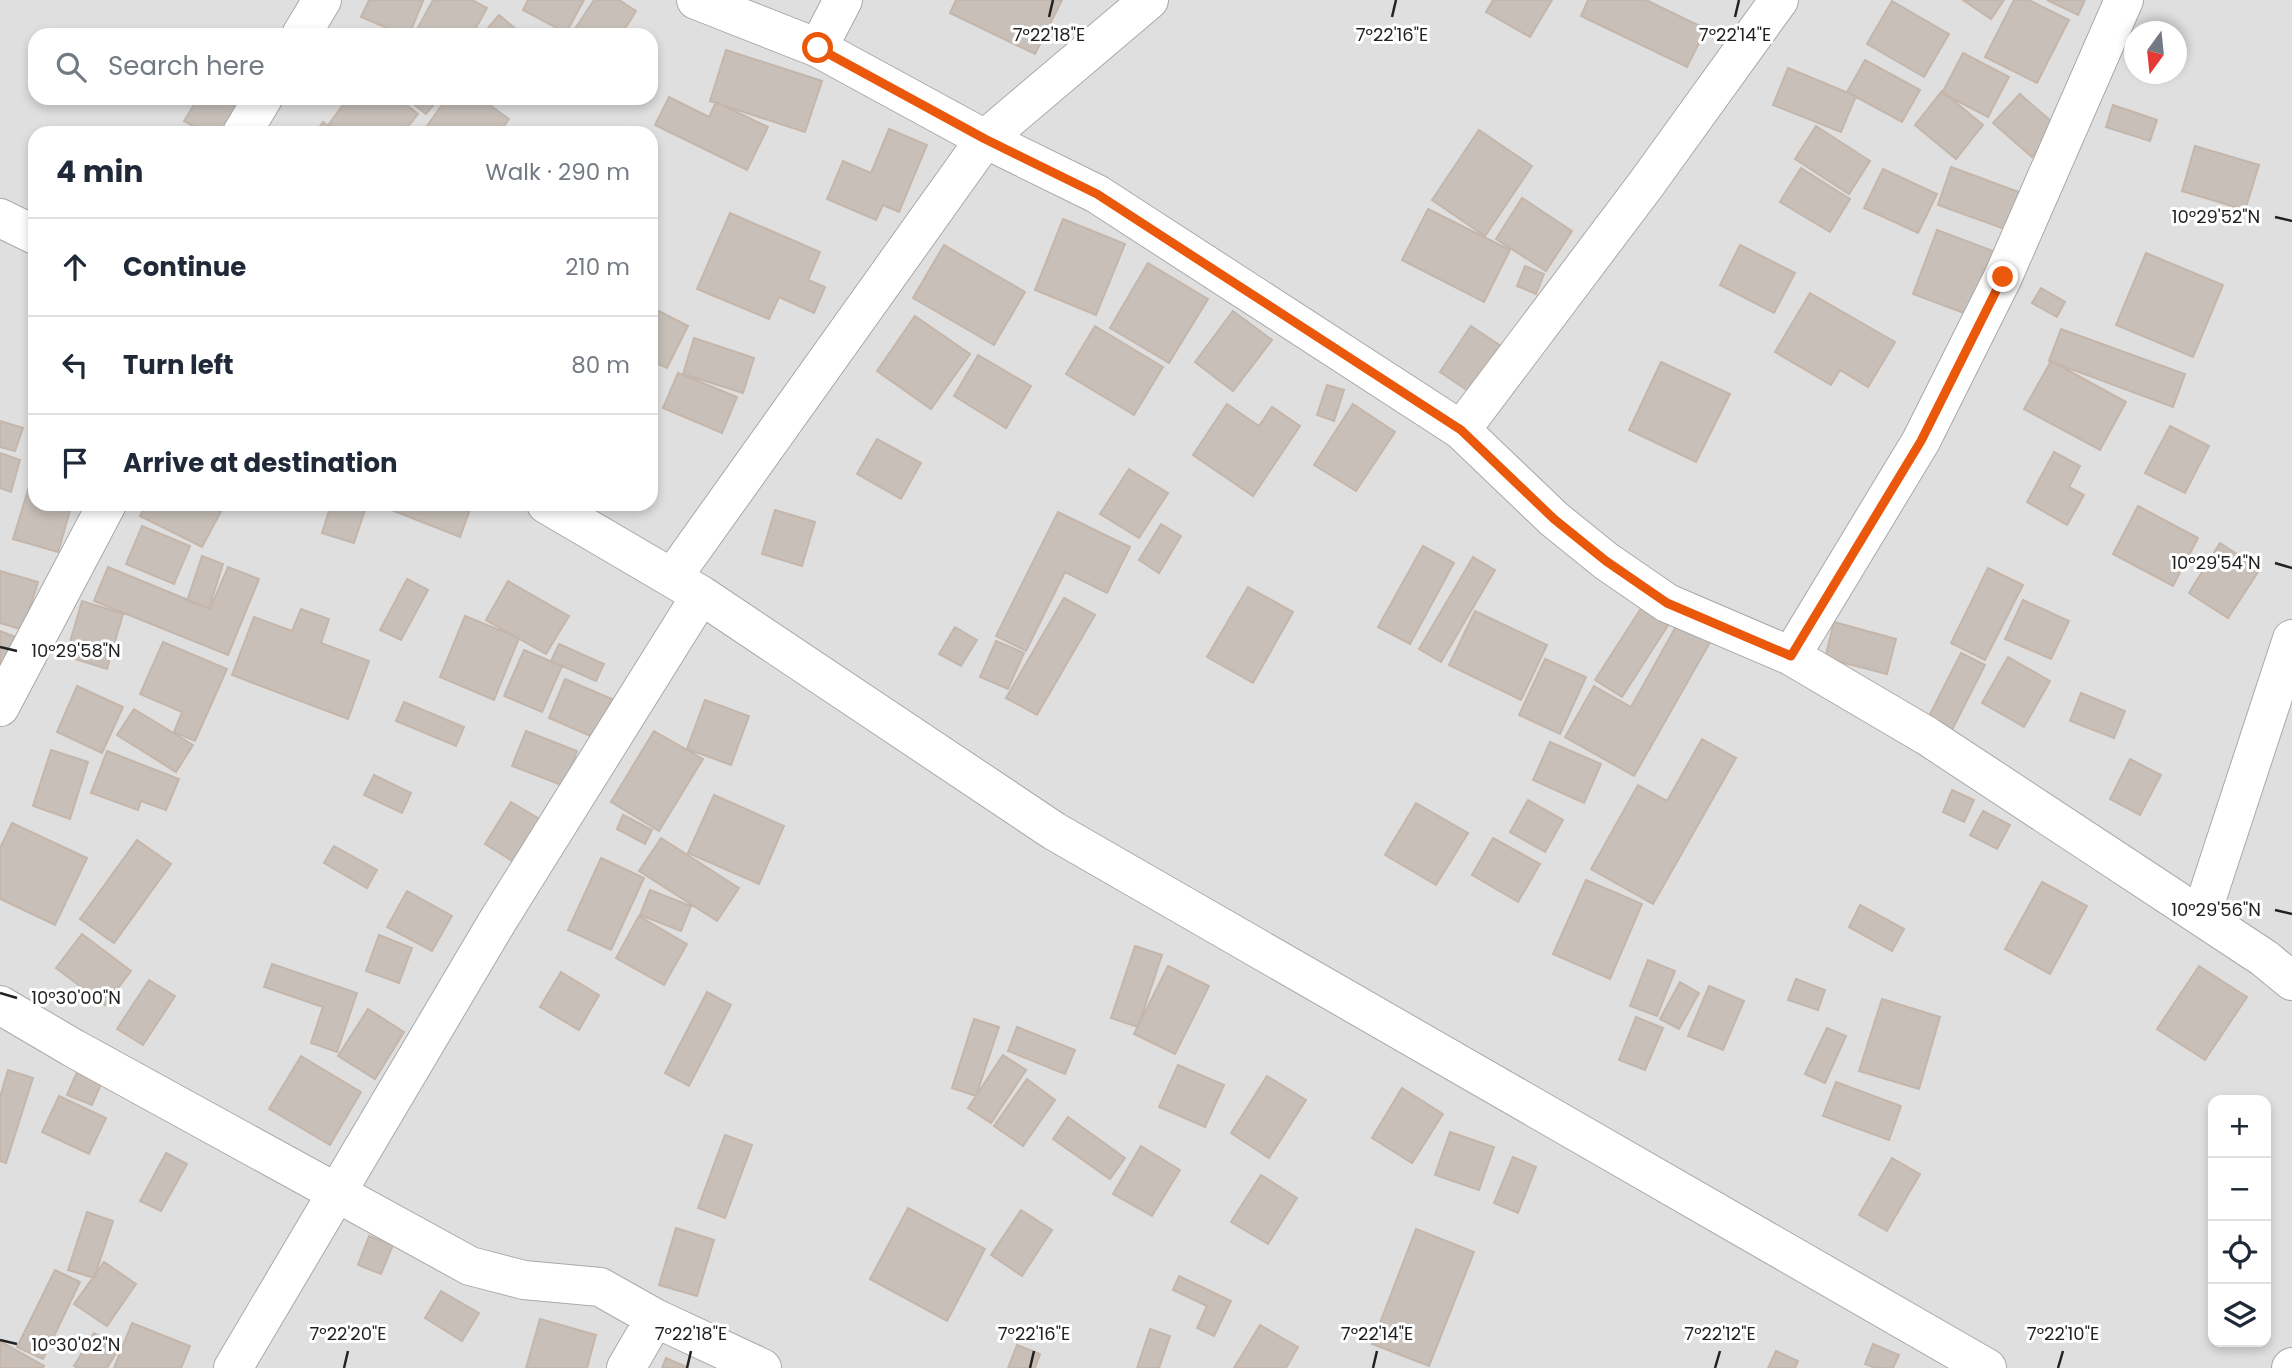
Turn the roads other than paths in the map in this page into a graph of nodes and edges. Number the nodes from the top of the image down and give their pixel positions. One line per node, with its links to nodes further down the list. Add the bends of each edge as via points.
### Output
1 (322, 0): 7 (street)
2 (696, 0): 8 (street)
3 (843, 0): 8 (street)
4 (1149, 0): 11 (street)
5 (1779, 0): 14 (street)
6 (2124, 0): 19 (street, via 2003,277 1921,441)
7 (305, 28)
8 (818, 48): 11 (street)
9 (259, 105): 10 (street)
10 (246, 126)
11 (985, 139): 14 (street, via 1097,194); 17 (street)
12 (0, 218): 13 (street)
13 (28, 232)
14 (1461, 430): 19 (street, via 1554,519 1667,603)
15 (103, 511): 20 (street)
16 (558, 511): 17 (street)
17 (686, 586): 24 (street, via 497,922); 29 (street, via 1054,831)
18 (2292, 639): 21 (street)
19 (1791, 656): 21 (street, via 1927,736)
20 (0, 707)
21 (2201, 916): 22 (street)
22 (2292, 981)
23 (0, 1005): 24 (street)
24 (337, 1193): 25 (street, via 470,1266 524,1280 600,1287); 26 (street)
25 (655, 1318): 27 (street); 28 (street)
26 (233, 1368)
27 (626, 1368)
28 (762, 1368)
29 (1986, 1368)

